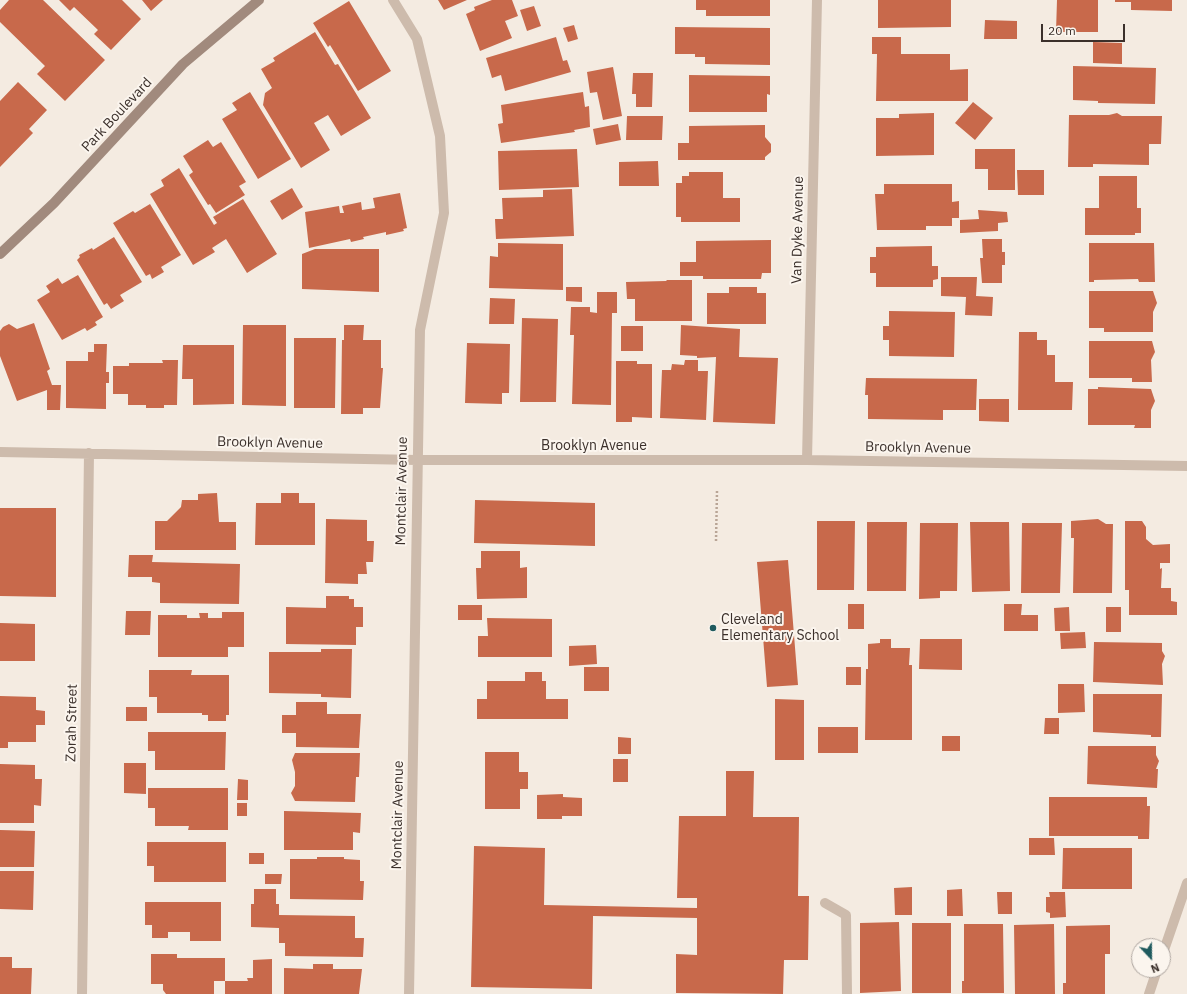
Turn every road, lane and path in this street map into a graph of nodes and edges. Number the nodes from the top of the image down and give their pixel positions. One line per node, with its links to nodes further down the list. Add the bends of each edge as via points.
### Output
1 (260, 0): 4 (main road, Park Boulevard, via 183,64 54,203)
2 (393, 0): 7 (street, Montclair Avenue, via 417,39 440,136 444,213 420,330)
3 (817, 0): 8 (street, Van Dyke Avenue)
4 (0, 254)
5 (0, 452): 6 (street, Brooklyn Avenue)
6 (89, 453): 7 (street, Brooklyn Avenue); 16 (street, Zorah Street)
7 (417, 460): 8 (street, Brooklyn Avenue); 17 (street, Montclair Avenue)
8 (807, 460): 9 (street, Brooklyn Avenue)
9 (1187, 466)
10 (716, 491): 11 (path)
11 (716, 541)
12 (1187, 883): 14 (street)
13 (825, 903): 18 (street, via 846,916)
14 (1168, 938)
15 (1154, 978): 19 (street)
16 (82, 994)
17 (409, 994)
18 (847, 994)
19 (1149, 994)

